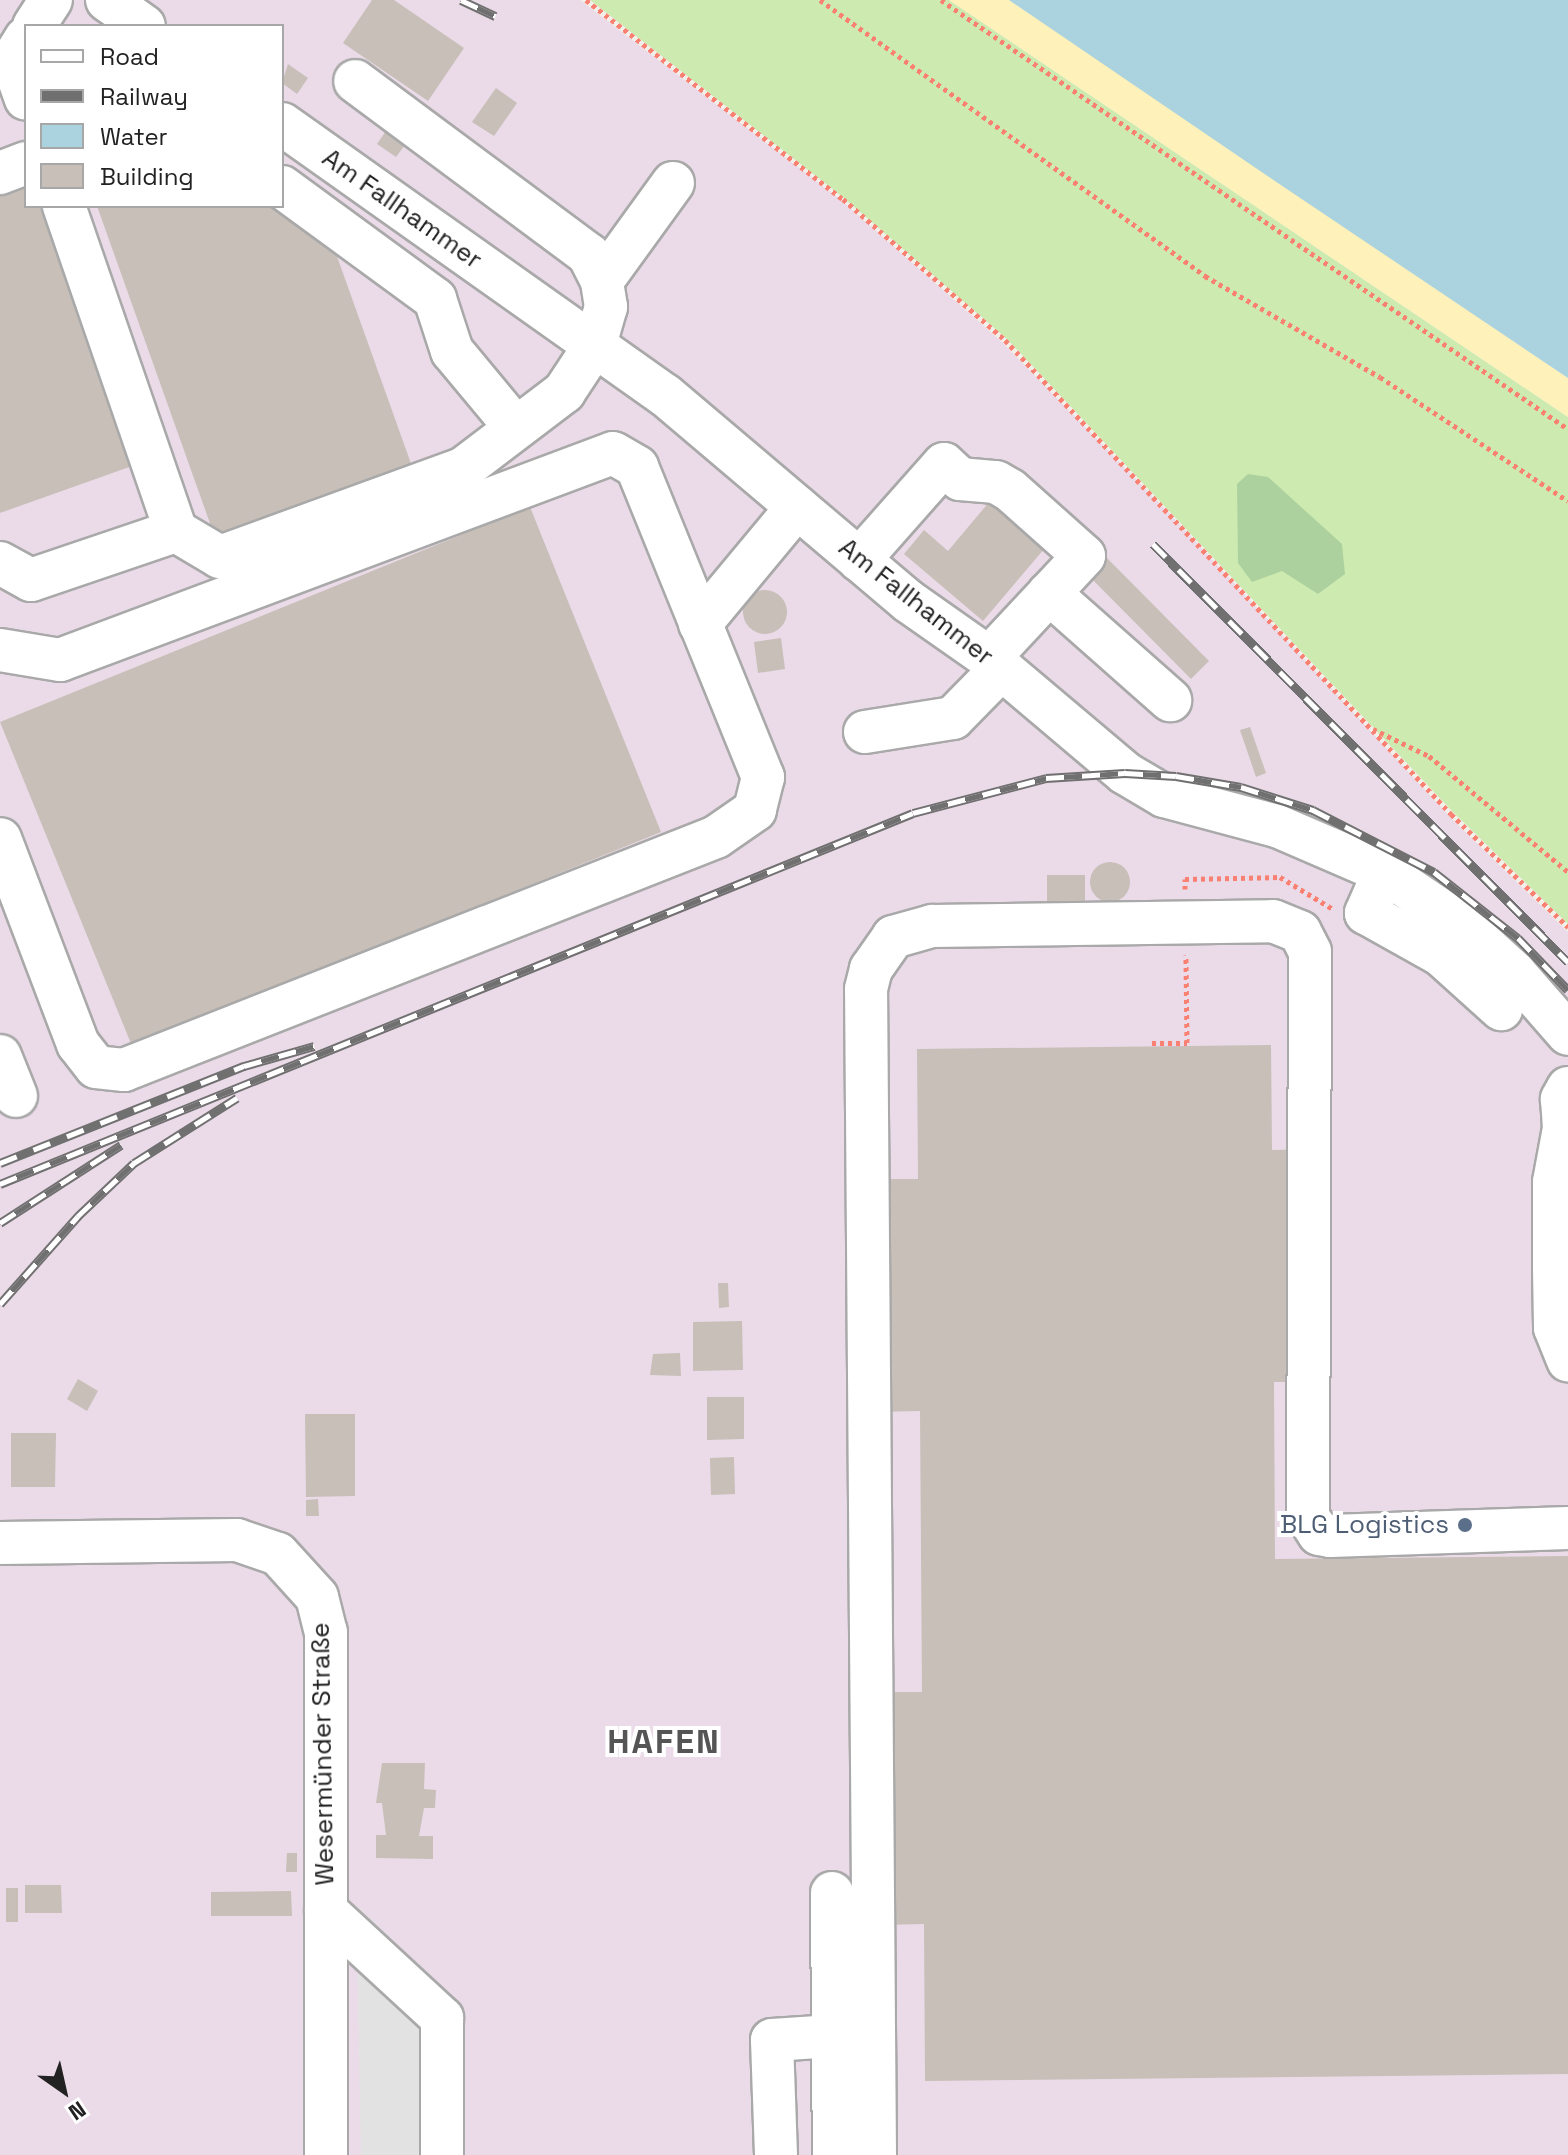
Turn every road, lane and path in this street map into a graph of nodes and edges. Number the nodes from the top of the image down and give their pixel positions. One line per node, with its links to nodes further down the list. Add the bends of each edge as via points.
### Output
1 (51, 0): 6 (street)
2 (107, 0): 7 (street)
3 (586, 0): 31 (path, via 843,199 1005,340)
4 (820, 0): 21 (path, via 1205,276 1380,377)
5 (941, 0): 20 (path)
6 (34, 24)
7 (141, 24)
8 (18, 47): 10 (street)
9 (355, 81): 17 (street, via 588,254)
10 (24, 86)
11 (284, 125): 18 (street, Am Fallhammer)
12 (24, 164): 13 (street)
13 (0, 173)
14 (673, 183): 17 (street)
15 (284, 188): 19 (street, via 435,299 452,351)
16 (65, 208): 23 (street)
17 (602, 281): 18 (street, via 606,307)
18 (595, 345): 19 (street, via 564,392); 22 (street, Am Fallhammer, via 688,414)
19 (516, 428): 23 (street, via 464,468 220,557)
20 (1568, 429)
21 (1568, 501)
22 (797, 507): 24 (street, Am Fallhammer); 27 (street)
23 (176, 531): 25 (street, via 31,580)
24 (859, 560): 26 (street, via 944,464 960,479 996,482 1010,490 1084,556); 29 (street, Am Fallhammer)
25 (0, 563)
26 (1049, 593): 29 (street); 30 (street)
27 (700, 624): 28 (street, via 637,467 613,453 60,660); 33 (street, via 763,777 755,810 716,837 124,1070 96,1067 78,1044)
28 (0, 650)
29 (996, 663): 32 (street, via 953,718); 34 (street, Am Fallhammer, via 1150,789 1277,826)
30 (1170, 700)
31 (1369, 727): 35 (path, via 1429,756); 36 (path)
32 (865, 732)
33 (0, 839)
34 (1384, 872): 37 (street, via 1366,913 1441,955); 38 (street, Am Fallhammer, via 1480,940)
35 (1568, 872)
36 (1568, 927)
37 (1501, 1009)
38 (1568, 1034)
39 (0, 1056): 40 (street)
40 (16, 1096)
41 (1567, 1117): 42 (street, via 1554,1182 1555,1328)
42 (1568, 1361)
43 (1568, 1528): 52 (street, via 1330,1536 1319,1534 1308,1517 1310,952 1300,932 1273,921 932,926 893,937 871,969 866,989)
44 (0, 1543): 46 (street, Wesermünder Straße, via 237,1540 278,1554 299,1572 317,1597 326,1632)
45 (832, 1893): 47 (street)
46 (326, 1911): 48 (street, Wesermünder Straße); 49 (street, via 442,2018)
47 (833, 2036): 50 (street, via 772,2040); 51 (street)
48 (326, 2155)
49 (442, 2155)
50 (776, 2155)
51 (834, 2155)
52 (875, 2155)

